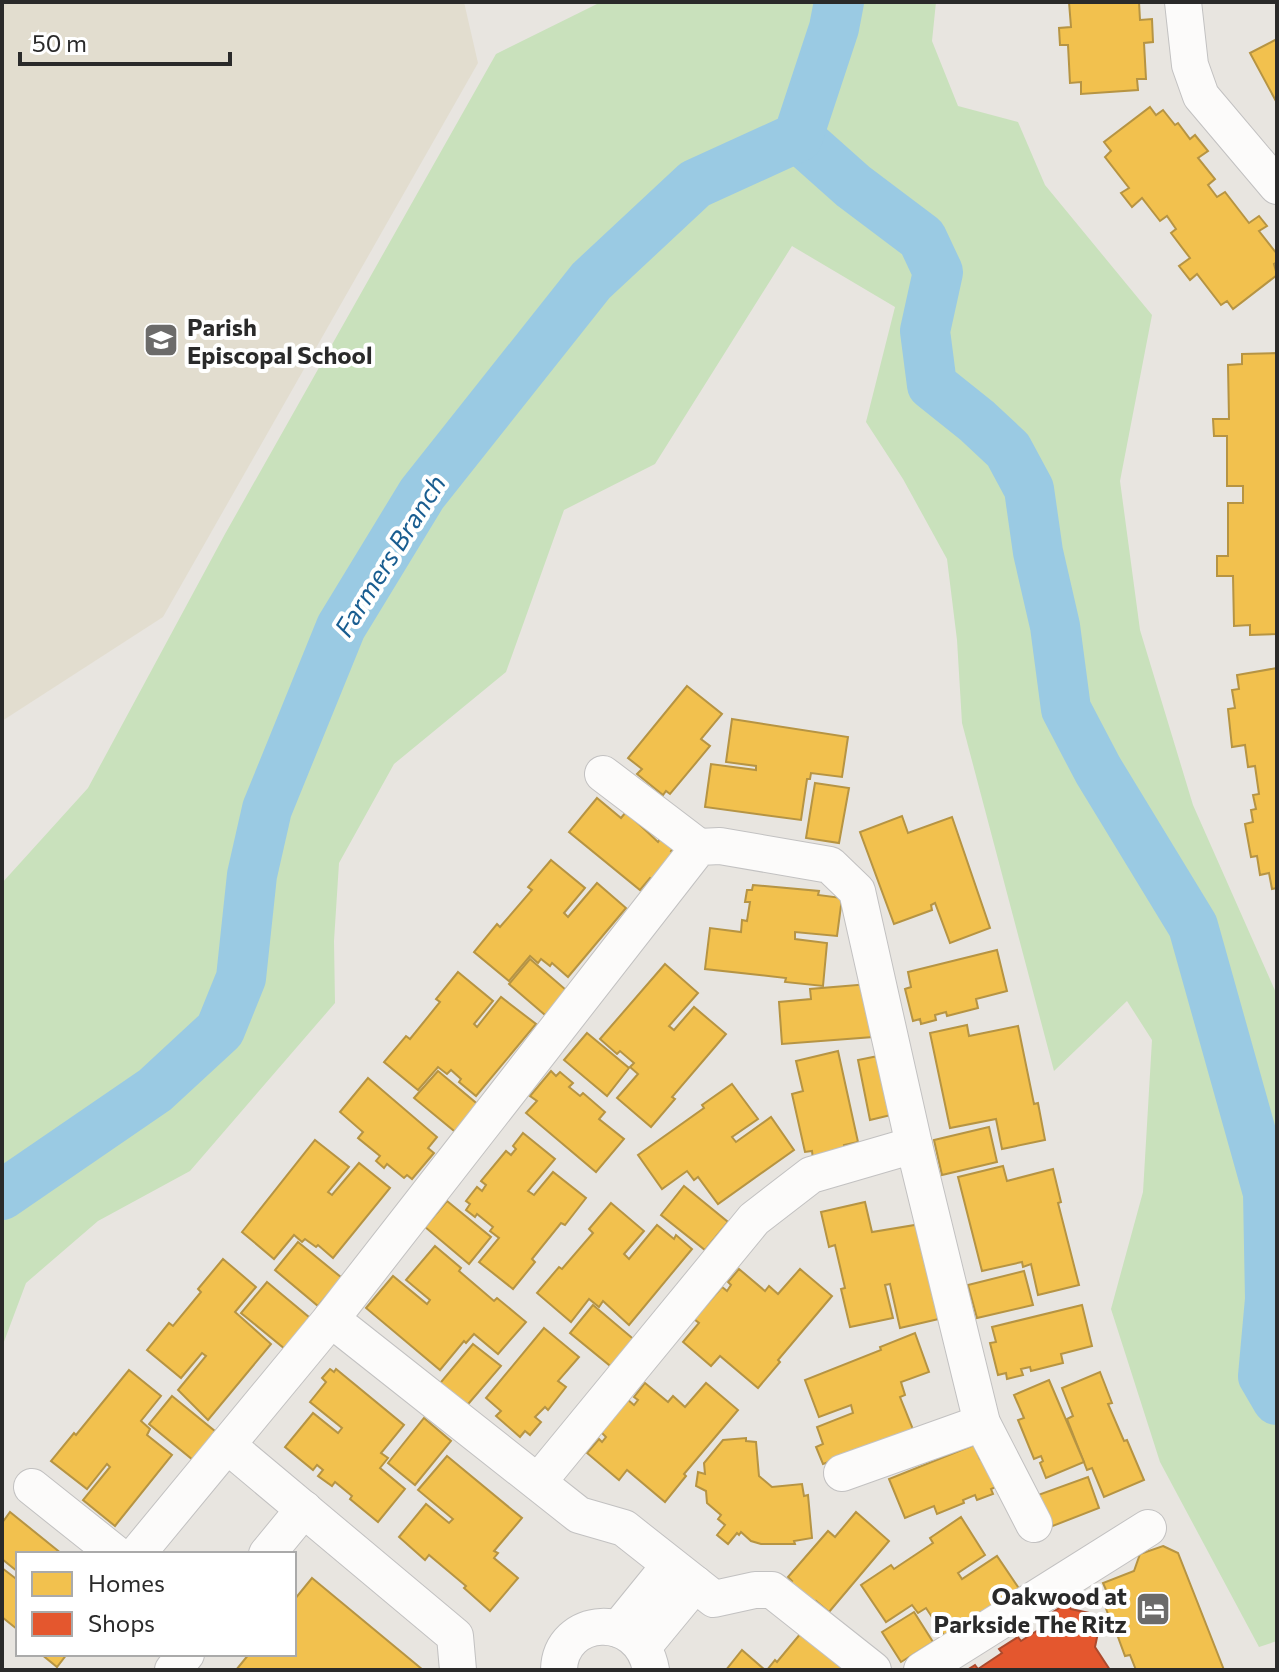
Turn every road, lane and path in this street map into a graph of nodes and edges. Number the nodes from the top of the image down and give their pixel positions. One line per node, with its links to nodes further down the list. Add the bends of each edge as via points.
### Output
1 (1183, 2): 2 (street, via 1190,65 1201,96)
2 (1277, 186)
3 (603, 774): 4 (street)
4 (699, 847): 5 (street, via 830,865 857,891); 6 (street)
5 (914, 1145): 7 (street); 10 (street, via 811,1175 754,1219)
6 (331, 1319): 8 (street); 10 (street)
7 (982, 1423): 9 (street); 13 (street)
8 (227, 1445): 12 (street); 16 (street)
9 (842, 1473)
10 (538, 1482): 18 (street, via 579,1515 624,1528)
11 (32, 1487): 15 (street)
12 (304, 1509): 17 (street); 20 (street, via 455,1636)
13 (1034, 1524)
14 (1148, 1528): 23 (street)
15 (113, 1552)
16 (139, 1552)
17 (269, 1552)
18 (682, 1575): 19 (street); 22 (street, via 714,1599 772,1590)
19 (637, 1648): 21 (street, via 604,1626 589,1629 565,1649)
20 (458, 1670)
21 (559, 1670)
22 (873, 1670)
23 (922, 1670)

